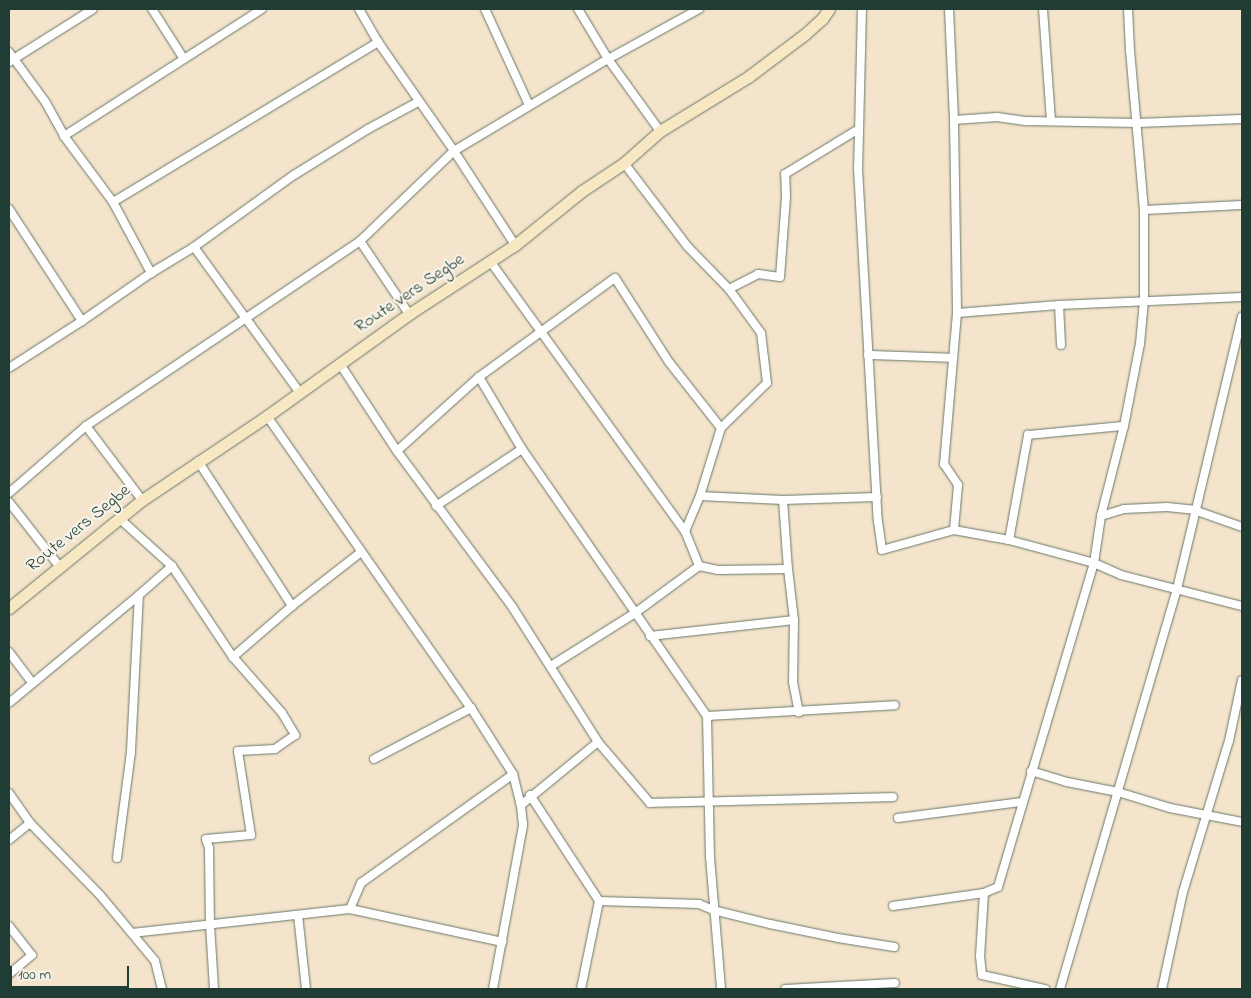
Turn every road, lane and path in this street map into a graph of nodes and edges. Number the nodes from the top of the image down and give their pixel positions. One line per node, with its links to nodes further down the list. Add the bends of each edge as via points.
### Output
1 (93, 9): 14 (street)
2 (152, 9): 15 (street)
3 (262, 9): 15 (street)
4 (359, 9): 13 (street)
5 (485, 9): 18 (street)
6 (578, 9): 16 (street)
7 (699, 9): 16 (street)
8 (829, 9): 24 (main road, Route vers Segbe, via 804,35 748,77)
9 (862, 9): 23 (street)
10 (949, 9): 20 (street)
11 (1043, 9): 21 (street)
12 (1128, 9): 22 (street)
13 (378, 42): 17 (street); 28 (street)
14 (10, 57): 25 (street, via 46,103)
15 (184, 59): 25 (street)
16 (608, 59): 18 (street); 24 (street)
17 (418, 102): 26 (street); 34 (street, via 294,176)
18 (529, 106): 26 (street)
19 (1242, 119): 22 (street)
20 (954, 120): 21 (street, via 996,117); 41 (street)
21 (1050, 121): 22 (street)
22 (1137, 123): 31 (street)
23 (858, 130): 37 (street, via 784,174 786,197 780,277 758,274); 48 (street)
24 (660, 131): 27 (main road, Route vers Segbe)
25 (64, 136): 28 (street)
26 (454, 151): 32 (street); 33 (street)
27 (624, 163): 33 (main road, Route vers Segbe, via 582,191); 37 (street, via 688,247)
28 (113, 202): 36 (street)
29 (1242, 205): 31 (street)
30 (9, 209): 45 (street)
31 (1144, 210): 39 (street)
32 (360, 241): 42 (street); 44 (street)
33 (515, 245): 35 (main road, Route vers Segbe)
34 (194, 248): 36 (street); 44 (street)
35 (490, 261): 42 (main road, Route vers Segbe); 46 (street)
36 (151, 272): 45 (street)
37 (729, 289): 57 (street, via 761,333 767,383)
38 (1242, 297): 39 (street)
39 (1144, 301): 40 (street); 56 (street, via 1140,344)
40 (1059, 305): 41 (street); 47 (street)
41 (957, 313): 49 (street)
42 (409, 314): 50 (main road, Route vers Segbe)
43 (1242, 317): 68 (street)
44 (245, 318): 53 (street); 55 (street)
45 (82, 321): 51 (street)
46 (542, 330): 52 (street); 57 (street, via 615,278 669,362); 73 (street)
47 (1060, 345)
48 (868, 355): 49 (street); 63 (street)
49 (952, 358): 72 (street, via 944,464 958,485)
50 (340, 364): 53 (main road, Route vers Segbe); 59 (street)
51 (9, 368)
52 (478, 377): 58 (street); 59 (street)
53 (300, 393): 54 (main road, Route vers Segbe)
54 (267, 416): 60 (main road, Route vers Segbe); 75 (street)
55 (86, 426): 61 (street); 64 (street)
56 (1124, 426): 69 (street); 74 (street, via 1028,435)
57 (721, 428): 62 (street)
58 (522, 449): 67 (street); 86 (street)
59 (397, 451): 67 (street)
60 (198, 461): 64 (main road, Route vers Segbe); 83 (street)
61 (9, 493)
62 (700, 496): 65 (street); 73 (street)
63 (877, 497): 65 (street); 72 (street, via 882,550)
64 (142, 500): 70 (main road, Route vers Segbe)
65 (783, 500): 80 (street)
66 (9, 502): 77 (street)
67 (436, 506): 91 (street, via 513,608)
68 (1194, 510): 69 (street, via 1145,507); 71 (street); 81 (street)
69 (1101, 516): 76 (street)
70 (120, 519): 77 (main road, Route vers Segbe); 78 (street)
71 (1242, 526)
72 (954, 530): 74 (street)
73 (685, 531): 79 (street)
74 (1009, 540): 76 (street)
75 (362, 552): 83 (street); 96 (street)
76 (1094, 563): 81 (street, via 1121,575); 101 (street)
77 (59, 566): 85 (main road, Route vers Segbe)
78 (172, 566): 82 (street); 90 (street)
79 (698, 566): 80 (street, via 718,570); 86 (street)
80 (788, 569): 87 (street)
81 (1177, 589): 84 (street); 103 (street)
82 (138, 596): 93 (street); 115 (street, via 131,750)
83 (292, 606): 90 (street)
84 (1242, 606)
85 (9, 608)
86 (634, 613): 88 (street); 91 (street)
87 (794, 620): 88 (street); 97 (street, via 792,682)
88 (650, 636): 98 (street)
89 (9, 652): 93 (street)
90 (233, 656): 122 (street, via 282,713 295,735 275,749 238,752 251,835 206,840 209,848)
91 (551, 666): 99 (street)
92 (1242, 680): 110 (street)
93 (32, 683): 94 (street)
94 (9, 702)
95 (894, 705): 97 (street)
96 (472, 708): 100 (street); 102 (street)
97 (799, 712): 98 (street)
98 (708, 716): 107 (street)
99 (598, 742): 105 (street); 107 (street, via 650,802)
100 (374, 760)
101 (1031, 771): 103 (street); 108 (street)
102 (513, 774): 109 (street); 119 (street, via 361,882)
103 (1118, 792): 110 (street, via 1170,808); 137 (street)
104 (9, 794): 113 (street)
105 (530, 795): 109 (street); 117 (street)
106 (893, 797): 107 (street)
107 (708, 801): 120 (street)
108 (1022, 802): 111 (street); 116 (street, via 998,887)
109 (521, 805): 125 (street, via 523,825)
110 (1208, 814): 112 (street); 138 (street, via 1183,892)
111 (898, 818)
112 (1242, 822)
113 (30, 824): 114 (street); 124 (street, via 100,895)
114 (9, 840)
115 (117, 858)
116 (984, 893): 118 (street); 136 (street, via 982,975)
117 (599, 902): 120 (street, via 699,904); 133 (street)
118 (893, 906)
119 (350, 909): 121 (street); 125 (street)
120 (713, 910): 126 (street); 134 (street)
121 (298, 915): 122 (street); 131 (street)
122 (210, 925): 124 (street); 130 (street)
123 (9, 926): 127 (street, via 32,955)
124 (132, 933): 129 (street, via 155,961)
125 (502, 942): 132 (street)
126 (894, 947)
127 (9, 974)
128 (894, 983): 135 (street)
129 (162, 989)
130 (214, 989)
131 (306, 989)
132 (493, 989)
133 (580, 989)
134 (721, 989)
135 (785, 989)
136 (1045, 989)
137 (1060, 989)
138 (1162, 989)

